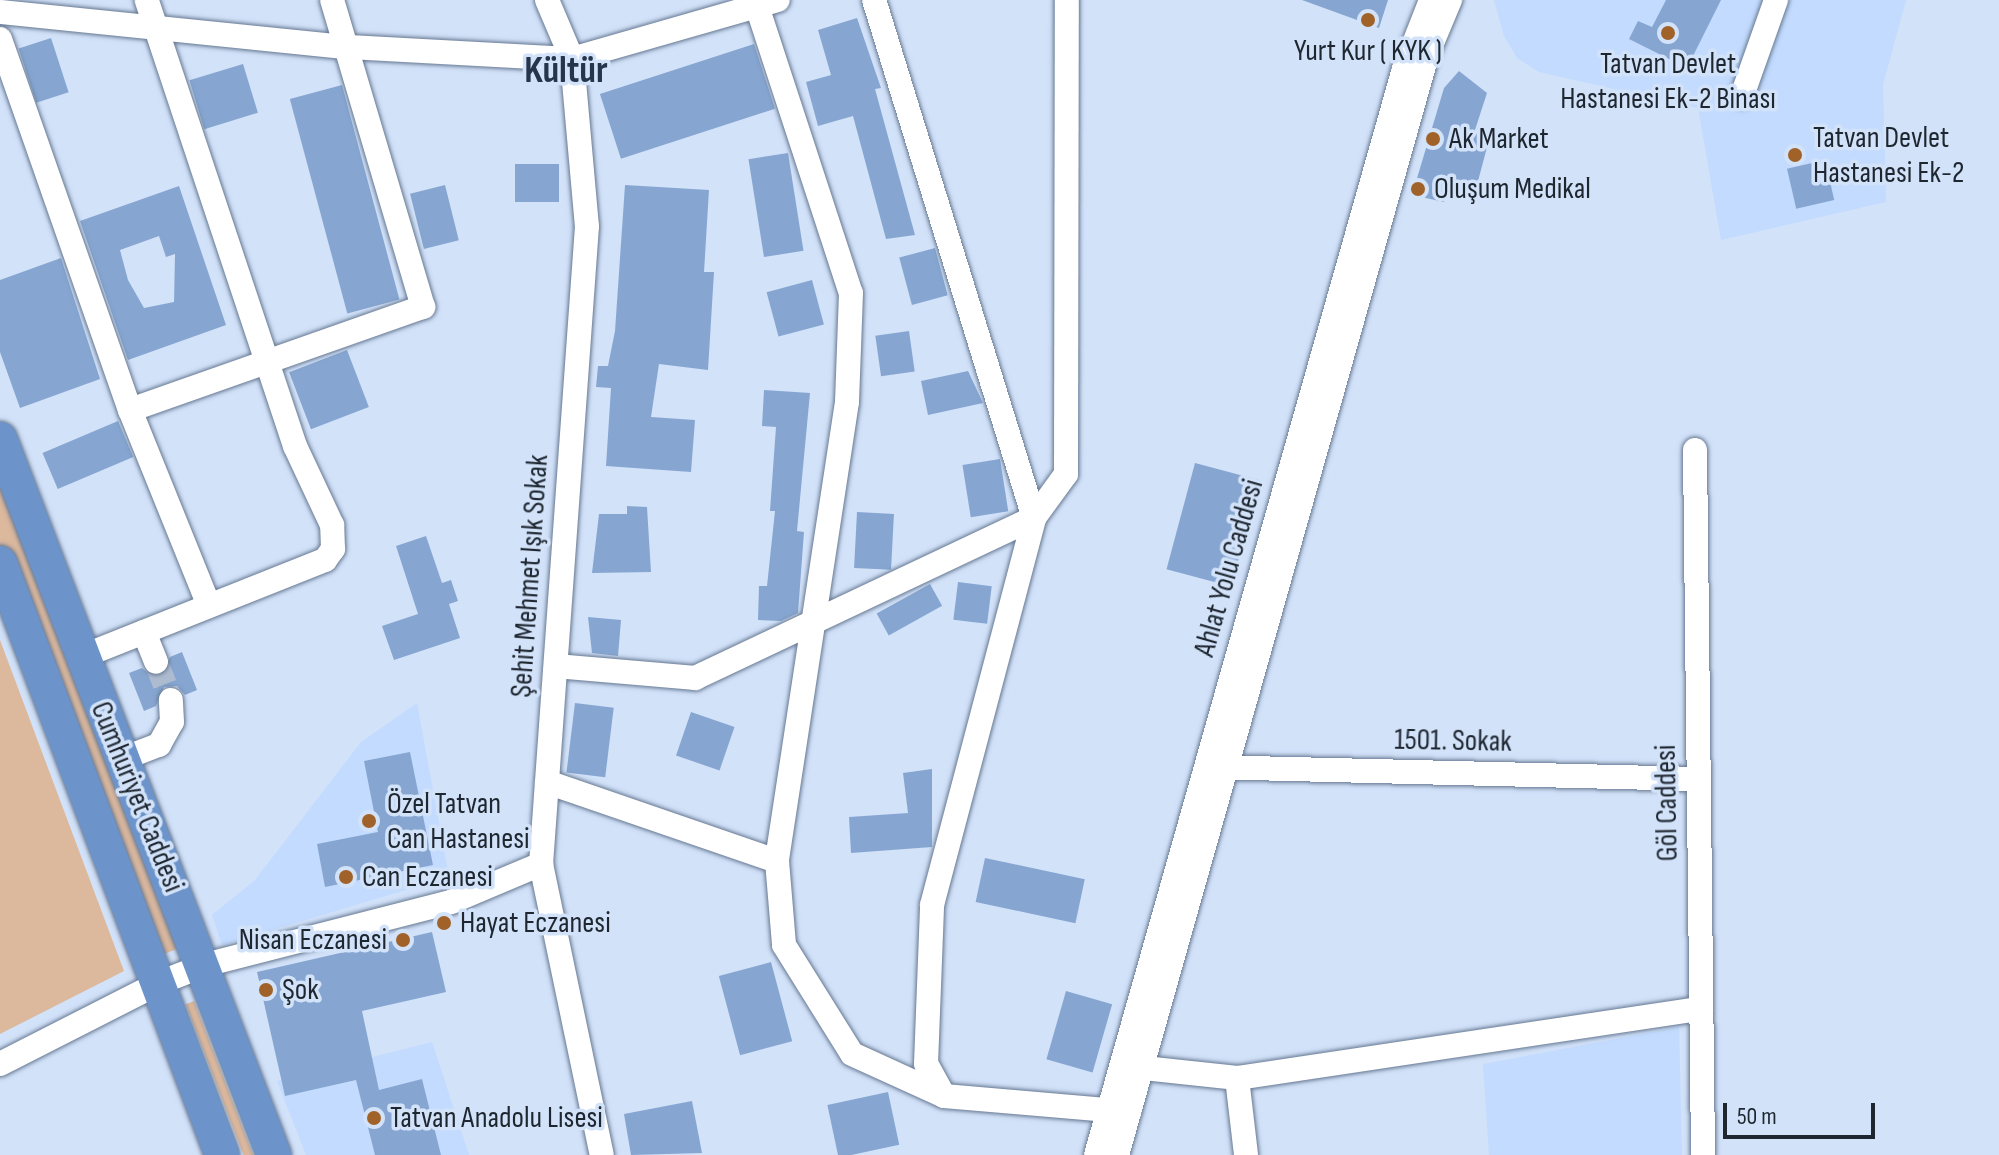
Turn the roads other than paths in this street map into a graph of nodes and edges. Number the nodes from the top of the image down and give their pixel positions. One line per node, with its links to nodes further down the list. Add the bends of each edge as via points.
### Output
1 (147, 0): 11 (street)
2 (332, 0): 13 (street)
3 (547, 0): 14 (street, Şehit Mehmet Işık Sokak)
4 (874, 0): 21 (street)
5 (1067, 0): 21 (street, via 1066,474)
6 (1431, 0): 18 (street, Ahlat Yolu Caddesi, via 1404,69)
7 (1450, 0): 18 (street, Ahlat Yolu Caddesi, via 1427,55)
8 (1776, 0): 15 (street)
9 (764, 2): 14 (street); 24 (street, via 851,293 847,402)
10 (0, 12): 11 (street)
11 (155, 25): 13 (street); 16 (street)
12 (0, 39): 17 (street)
13 (347, 47): 14 (street); 16 (street, via 423,307)
14 (572, 59): 28 (street, Şehit Mehmet Işık Sokak, via 587,226)
15 (1742, 96)
16 (265, 360): 17 (street); 23 (street, via 295,446 332,525 333,549 325,560)
17 (130, 410): 23 (street)
18 (1314, 418): 31 (street, Ahlat Yolu Caddesi)
19 (0, 439): 26 (highway, Cumhuriyet Caddesi)
20 (1695, 450): 32 (street, Göl Caddesi)
21 (1034, 518): 24 (street); 42 (street, via 932,905 926,1064)
22 (0, 563): 37 (highway, Cumhuriyet Caddesi)
23 (209, 606): 25 (street)
24 (813, 619): 28 (street, via 695,678); 34 (street)
25 (144, 632): 26 (street); 27 (street)
26 (81, 657): 30 (highway, Cumhuriyet Caddesi)
27 (156, 662)
28 (556, 666): 33 (street, Şehit Mehmet Işık Sokak)
29 (171, 700): 30 (street, via 172,722 159,745)
30 (122, 759): 36 (highway, Cumhuriyet Caddesi)
31 (1215, 767): 32 (street, 1501. Sokak); 40 (street, Ahlat Yolu Caddesi)
32 (1698, 779): 38 (street, Göl Caddesi)
33 (547, 782): 34 (street); 35 (street, Şehit Mehmet Işık Sokak)
34 (777, 861): 42 (street, via 784,945 852,1054)
35 (541, 864): 36 (street, via 451,902); 46 (street, Şehit Mehmet Işık Sokak)
36 (205, 965): 37 (street); 45 (highway, Cumhuriyet Caddesi)
37 (159, 983): 39 (street); 44 (highway, Cumhuriyet Caddesi)
38 (1701, 1009): 41 (street); 50 (street, Göl Caddesi)
39 (0, 1064)
40 (1131, 1068): 41 (street); 43 (street, Ahlat Yolu Caddesi)
41 (1237, 1078): 49 (street)
42 (944, 1096): 43 (street)
43 (1119, 1109): 47 (street, Ahlat Yolu Caddesi); 48 (street, Ahlat Yolu Caddesi)
44 (222, 1155)
45 (274, 1155)
46 (602, 1155)
47 (1096, 1155)
48 (1117, 1155)
49 (1246, 1155)
50 (1703, 1155)

